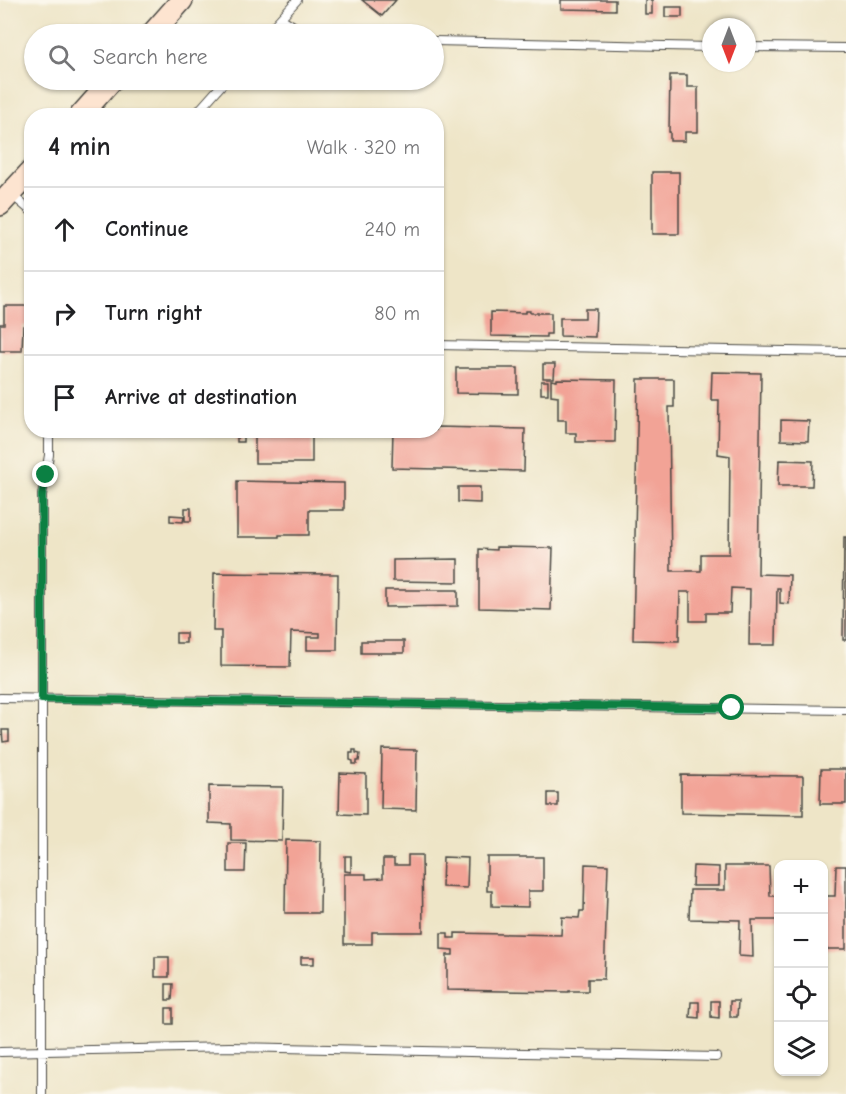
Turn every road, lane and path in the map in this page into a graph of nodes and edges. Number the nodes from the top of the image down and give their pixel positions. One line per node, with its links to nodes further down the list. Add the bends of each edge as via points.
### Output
1 (182, 0): 4 (street)
2 (297, 0): 3 (lane)
3 (281, 18): 5 (lane); 6 (lane)
4 (161, 24)
5 (275, 24)
6 (290, 24)
7 (444, 41): 8 (lane)
8 (702, 47)
9 (756, 47): 10 (lane)
10 (846, 48)
11 (103, 90): 13 (street)
12 (217, 90): 14 (lane)
13 (87, 108)
14 (201, 108)
15 (24, 182): 16 (street)
16 (11, 201)
17 (444, 345): 18 (lane)
18 (846, 352)
19 (49, 438): 21 (lane, via 42,495)
20 (0, 698): 21 (lane)
21 (42, 699): 22 (lane); 24 (lane)
22 (846, 710)
23 (0, 1052): 24 (lane)
24 (42, 1052): 25 (lane, via 230,1047); 26 (lane)
25 (716, 1058)
26 (42, 1094)

